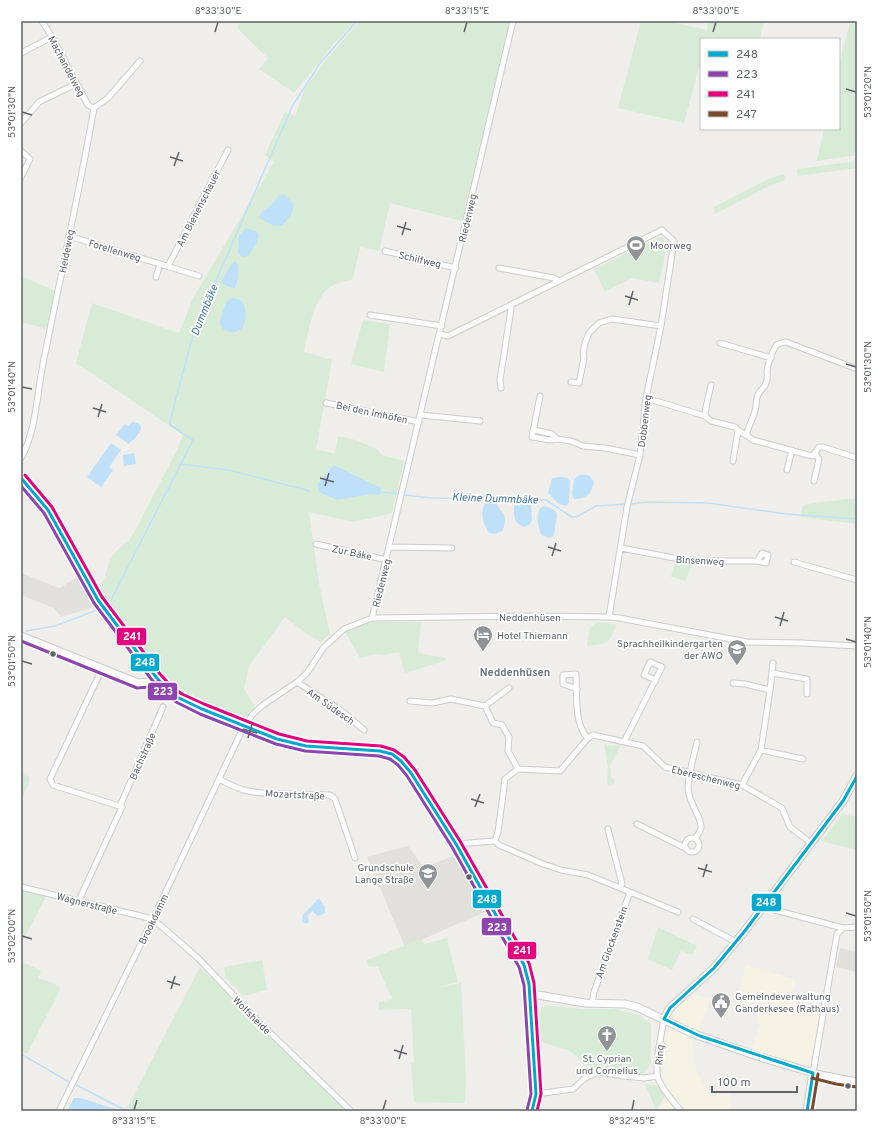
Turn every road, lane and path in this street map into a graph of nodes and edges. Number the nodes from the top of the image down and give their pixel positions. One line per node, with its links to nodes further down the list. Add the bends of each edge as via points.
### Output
1 (42, 21): 3 (street, Machandelweg)
2 (513, 21): 16 (street, Riedenweg)
3 (52, 37): 4 (street); 6 (street, Machandelweg)
4 (21, 54)
5 (140, 61): 7 (street, via 108,98)
6 (76, 84): 7 (street, Machandelweg, via 88,105); 8 (street, via 39,102)
7 (94, 108): 12 (street, Heideweg)
8 (21, 123)
9 (228, 150): 15 (street, Am Bienenschauer)
10 (21, 151): 11 (street, via 30,159)
11 (21, 177)
12 (69, 236): 14 (street, Forellenweg); 44 (street, Heideweg, via 29,441)
13 (385, 251): 16 (street, Schilfweg)
14 (160, 264): 15 (street, Forellenweg); 19 (street)
15 (168, 266): 18 (street, Forellenweg)
16 (456, 268): 23 (street, Riedenweg)
17 (499, 268): 20 (street)
18 (199, 276)
19 (156, 278)
20 (559, 281): 21 (street); 24 (street, Dobbenweg, via 662,230 674,241)
21 (510, 306): 25 (street, via 448,336); 31 (street)
22 (370, 315): 23 (street)
23 (442, 326): 25 (street, Riedenweg)
24 (661, 326): 29 (street, via 612,319 599,323 589,333 585,343 579,383); 33 (street, Dobbenweg)
25 (440, 334): 35 (street, Riedenweg)
26 (720, 343): 27 (street)
27 (771, 358): 28 (street, via 776,346 786,342); 40 (street, via 767,370 768,378 764,388 759,392)
28 (857, 369)
29 (571, 382)
30 (711, 385): 36 (street)
31 (501, 388)
32 (540, 396): 43 (street, via 532,437 571,441 583,446)
33 (646, 398): 36 (street); 43 (street, Dobbenweg)
34 (326, 403): 38 (street, Bei den Imhöfen)
35 (421, 415): 37 (street); 38 (street, Riedenweg)
36 (705, 416): 39 (street, via 711,421 735,427)
37 (480, 421)
38 (419, 422): 51 (street, Riedenweg)
39 (738, 431): 40 (street); 46 (street)
40 (747, 434): 41 (street, via 753,440)
41 (792, 450): 42 (street, via 813,456); 47 (street)
42 (815, 454): 45 (street, via 819,447 823,447); 49 (street, via 819,460)
43 (640, 455): 53 (street, Dobbenweg)
44 (21, 458)
45 (857, 458)
46 (733, 461)
47 (787, 470)
48 (21, 478): 65 (street, via 48,510 98,600)
49 (814, 480)
50 (316, 544): 54 (street, Zur Bäke)
51 (390, 548): 52 (street, Riedenweg); 54 (street, Riedenweg)
52 (452, 548)
53 (621, 548): 55 (street, Binsenweg, via 690,561); 59 (street, Dobbenweg)
54 (387, 560): 58 (street, Riedenweg)
55 (757, 562)
56 (794, 562): 57 (street)
57 (857, 580)
58 (372, 618): 59 (street, Neddenhüsen); 67 (street, Neddenhüsen, via 344,629 324,647)
59 (609, 618): 61 (street, Neddenhüsen, via 747,642)
60 (21, 636): 63 (street)
61 (857, 646)
62 (773, 663): 64 (street)
63 (102, 669): 65 (street, via 141,683 152,681); 88 (street, via 50,779 53,785)
64 (772, 673): 71 (street); 72 (street, via 807,679)
65 (156, 677): 76 (street, via 179,698)
66 (656, 680): 79 (street)
67 (297, 682): 76 (street, Neddenhüsen, via 263,705); 77 (street, Am Südesch, via 343,712)
68 (734, 683): 71 (street)
69 (509, 688): 74 (street)
70 (577, 689): 78 (street, via 578,718 583,734)
71 (770, 690): 81 (street)
72 (806, 694)
73 (410, 701): 74 (street, via 434,703 451,699)
74 (485, 706): 83 (street, via 493,723 502,725 509,737 508,751)
75 (163, 707): 88 (street, Bachstraße)
76 (244, 726): 86 (street, Brookdamm); 94 (street, via 277,739 306,746 392,754 411,773)
77 (364, 730)
78 (588, 738): 79 (street, Ebereschenweg, via 593,735); 83 (street, via 560,771)
79 (625, 742): 84 (street, Ebereschenweg, via 643,746 665,767)
80 (697, 742): 84 (street)
81 (761, 750): 82 (street); 87 (street)
82 (804, 759)
83 (518, 769): 92 (street, via 505,778)
84 (690, 774): 87 (street, Ebereschenweg); 91 (street, via 689,796 701,827)
85 (857, 776): 93 (street, via 843,801)
86 (218, 779): 96 (street, Mozartstraße, via 248,791 330,795 335,799); 103 (street, Brookdamm)
87 (742, 785): 93 (street, Ebereschenweg, via 782,808 790,827)
88 (120, 806): 100 (street, Bachstraße, via 122,809)
89 (637, 824): 95 (street)
90 (608, 829): 98 (street, via 622,884)
91 (696, 840): 95 (street, via 687,840); 95 (street, via 697,850 691,852)
92 (495, 841): 94 (street); 98 (street, via 549,866 588,875)
93 (811, 843): 101 (street)
94 (456, 844): 108 (street, via 520,956 529,981)
95 (685, 848)
96 (355, 858)
97 (21, 887): 100 (street, Wagnerstraße)
98 (620, 887): 99 (street)
99 (630, 892): 102 (street); 109 (street, Am Glockenstein)
100 (79, 900): 103 (street, Wagnerstraße)
101 (763, 908): 106 (street); 107 (street)
102 (678, 912)
103 (153, 919): 115 (street, Brookdamm); 116 (street, Wolfsheide, via 198,958 257,1020)
104 (693, 919): 107 (street)
105 (857, 927): 106 (street)
106 (843, 928): 111 (street, via 837,934)
107 (736, 942): 110 (street, via 714,968 670,1008)
108 (529, 996): 109 (street, via 541,995); 114 (street)
109 (592, 1003): 110 (street, via 625,1004)
110 (664, 1019): 111 (street, via 700,1036); 112 (street, Ring)
111 (813, 1073): 113 (street); 119 (street)
112 (657, 1076): 114 (street, Ring, via 644,1078 598,1072 585,1078 573,1089); 118 (street)
113 (857, 1082)
114 (536, 1094): 117 (street)
115 (59, 1111)
116 (351, 1111)
117 (532, 1111)
118 (681, 1111)
119 (807, 1111)

